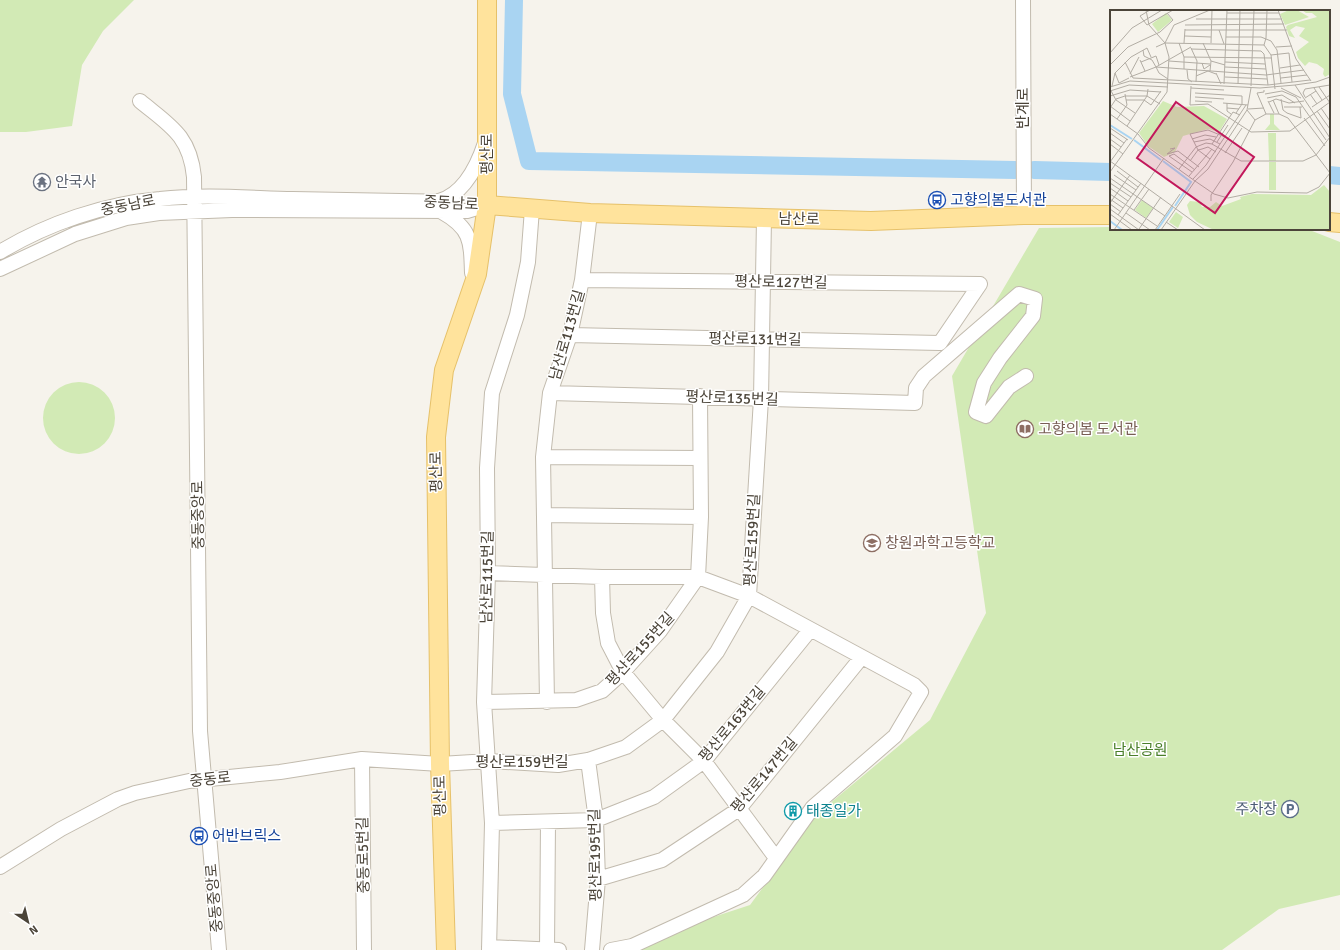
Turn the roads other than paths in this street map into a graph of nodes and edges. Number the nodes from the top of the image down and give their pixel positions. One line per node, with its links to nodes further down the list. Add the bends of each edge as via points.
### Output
1 (487, 0): 4 (main road, 평산로)
2 (1023, 0): 10 (street, 반계로)
3 (140, 101): 5 (street, 중동중앙로, via 176,131 186,145 193,165)
4 (487, 136): 6 (main road, 평산로); 7 (street, via 482,152 464,184)
5 (194, 205): 7 (street, 중동남로); 15 (street, 중동남로, via 160,198 91,213 38,231); 16 (street, 중동남로, via 126,218 68,236); 47 (street, 중동중앙로, via 200,731)
6 (487, 205): 7 (street, 중동남로); 8 (main road, 남산로); 19 (main road, 평산로, via 477,274)
7 (439, 207): 19 (street, via 465,229 469,238)
8 (532, 208): 9 (main road, 남산로); 31 (street, 남산로115번길, via 528,262 517,315 492,393 488,468)
9 (590, 214): 12 (main road, 남산로); 17 (street, 남산로113번길)
10 (1024, 215): 11 (main road, 남산로); 12 (main road, 남산로, via 872,221)
11 (1110, 216)
12 (764, 218): 18 (street, 평산로159번길)
13 (1330, 222): 14 (main road)
14 (1340, 223)
15 (0, 252)
16 (0, 269)
17 (582, 280): 18 (street, 평산로127번길); 20 (street, 남산로113번길)
18 (764, 282): 21 (street, 평산로159번길); 22 (street, 평산로127번길, via 980,284)
19 (472, 288): 46 (main road, 평산로, via 444,370 436,437)
20 (570, 335): 21 (street, 평산로131번길); 24 (street, 남산로113번길)
21 (763, 340): 22 (street, 평산로131번길); 26 (street, 평산로159번길)
22 (940, 343)
23 (1026, 376): 26 (street, 평산로135번길, via 1009,387 986,416 976,412 984,383 1032,316 1034,299 1019,294 924,376 916,388 914,403)
24 (550, 393): 25 (street, 평산로135번길); 27 (street, 남산로113번길)
25 (700, 396): 26 (street, 평산로135번길); 28 (street)
26 (761, 399): 35 (street, 평산로159번길)
27 (543, 457): 28 (street); 29 (street, 남산로113번길)
28 (700, 458): 30 (street)
29 (544, 515): 30 (street); 32 (street, 남산로113번길)
30 (701, 517): 34 (street)
31 (488, 573): 32 (street); 39 (street, 남산로115번길)
32 (545, 575): 33 (street); 40 (street, 남산로113번길)
33 (602, 577): 34 (street); 38 (street, via 603,613 608,643)
34 (698, 577): 35 (street); 38 (street, 평산로155번길, via 660,631)
35 (749, 596): 36 (street); 41 (street, 평산로159번길, via 717,652)
36 (810, 630): 37 (street); 45 (street, 평산로163번길)
37 (861, 658): 48 (street, 평산로147번길); 52 (street, via 914,685 921,692 895,736 813,807)
38 (623, 672): 40 (street, 평산로155번길, via 602,691 576,700); 41 (street)
39 (484, 702): 40 (street, 평산로155번길); 44 (street, 남산로115번길)
40 (547, 702)
41 (663, 720): 43 (street, 평산로159번길, via 626,747); 45 (street)
42 (362, 759): 46 (street, 중동로); 47 (street, 중동로, via 280,772); 57 (street, 중동로5번길)
43 (588, 760): 44 (street, 평산로159번길, via 558,765); 49 (street, 평산로195번길)
44 (489, 761): 46 (street, 평산로159번길); 51 (street, 남산로115번길)
45 (704, 761): 48 (street); 49 (street, 평산로163번길, via 654,797)
46 (440, 764): 58 (main road, 평산로)
47 (205, 779): 53 (street, 중동로, via 148,790 118,800 61,828); 56 (street, 중동중앙로)
48 (739, 810): 52 (street); 54 (street, 평산로147번길, via 662,860)
49 (596, 820): 50 (street, 평산로163번길); 54 (street, 평산로195번길)
50 (548, 822): 51 (street, 평산로163번길); 59 (street)
51 (492, 823): 55 (street, 남산로115번길)
52 (776, 858): 61 (street, via 764,876 743,895 632,946)
53 (0, 867)
54 (598, 879): 60 (street, 평산로195번길)
55 (489, 949): 59 (street)
56 (219, 950)
57 (364, 950)
58 (446, 950)
59 (551, 950)
60 (592, 950)
61 (611, 950)

